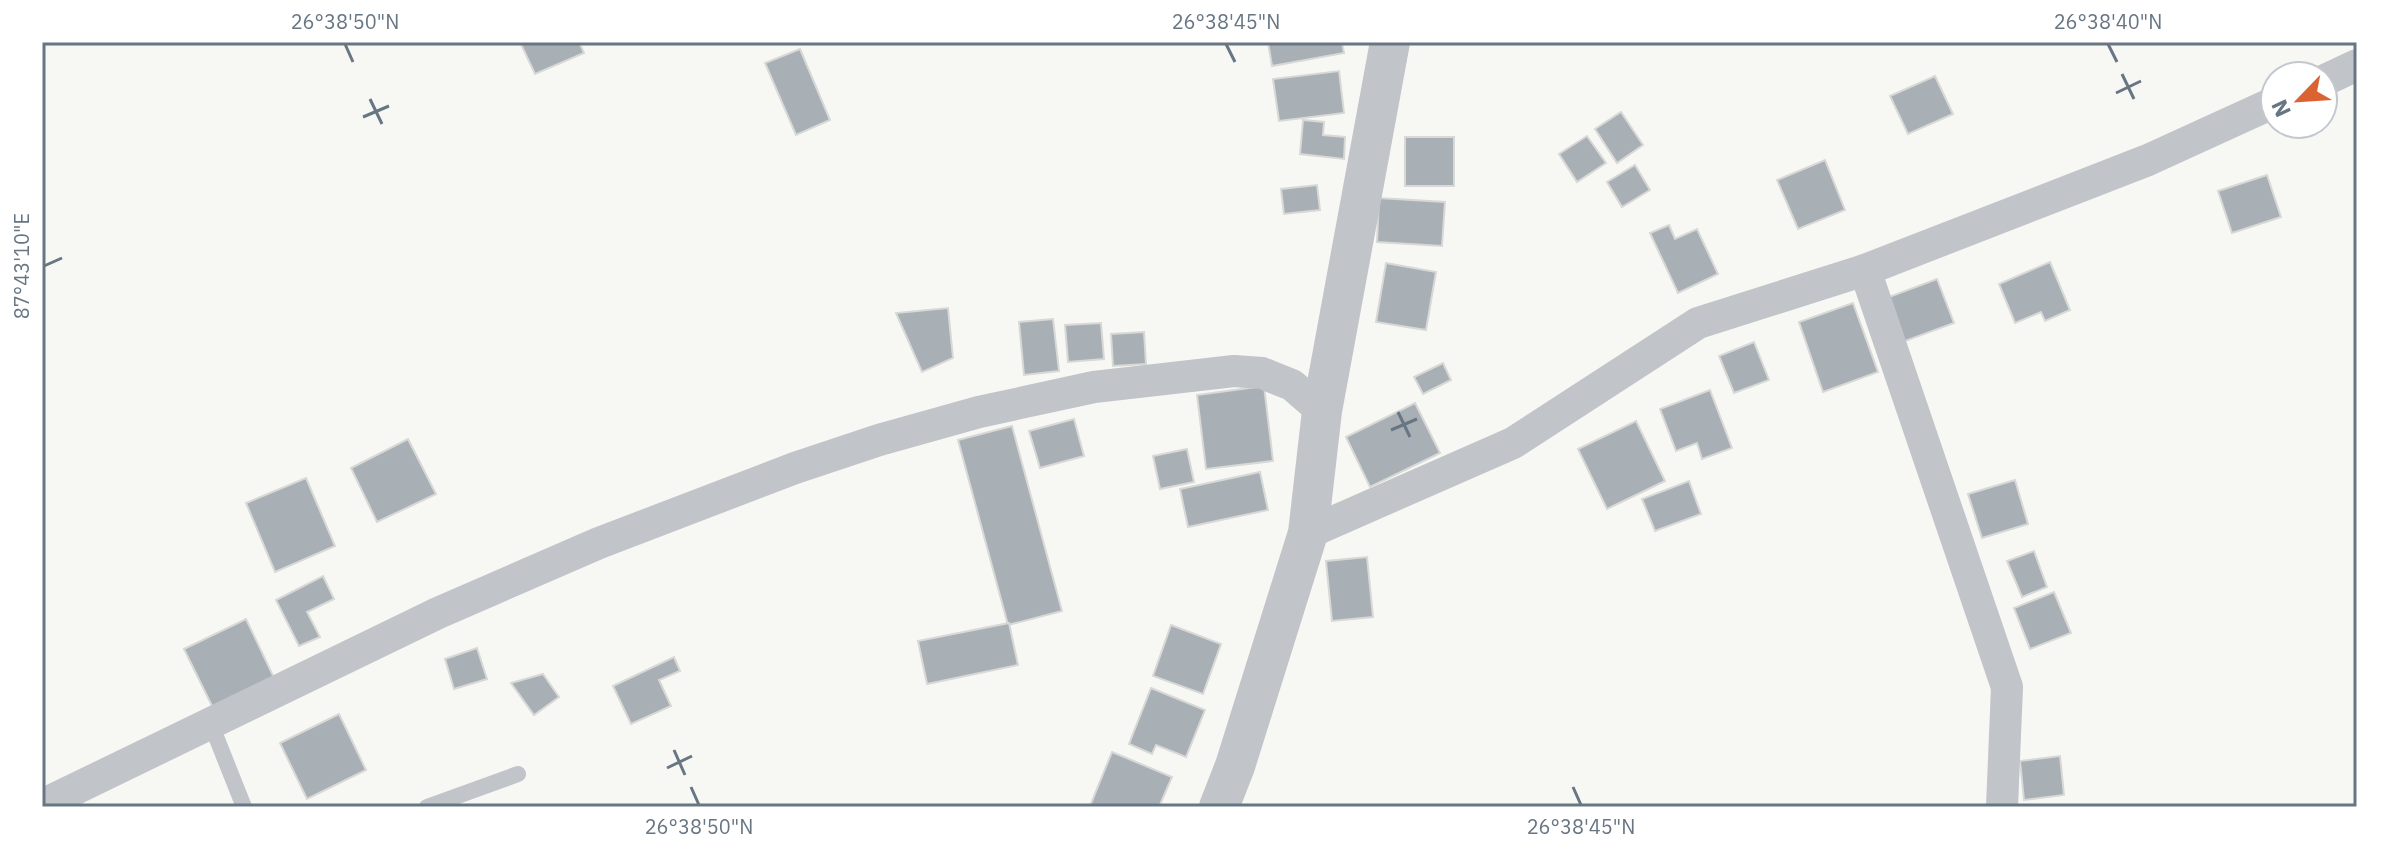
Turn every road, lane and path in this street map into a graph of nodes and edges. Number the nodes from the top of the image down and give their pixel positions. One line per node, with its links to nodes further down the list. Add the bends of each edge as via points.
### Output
1 (1390, 42): 4 (street)
2 (2259, 109): 3 (street, via 2148,160)
3 (1865, 270): 5 (street, via 1698,323 1513,443); 12 (street, via 2007,687)
4 (1322, 411): 5 (street); 6 (street, via 1292,385 1262,373 1234,371 1094,387 879,440 599,543 438,613)
5 (1308, 533): 11 (street)
6 (211, 724): 8 (street); 9 (lane)
7 (518, 774): 10 (lane)
8 (42, 805)
9 (244, 807)
10 (427, 807)
11 (1219, 807)
12 (2002, 807)

